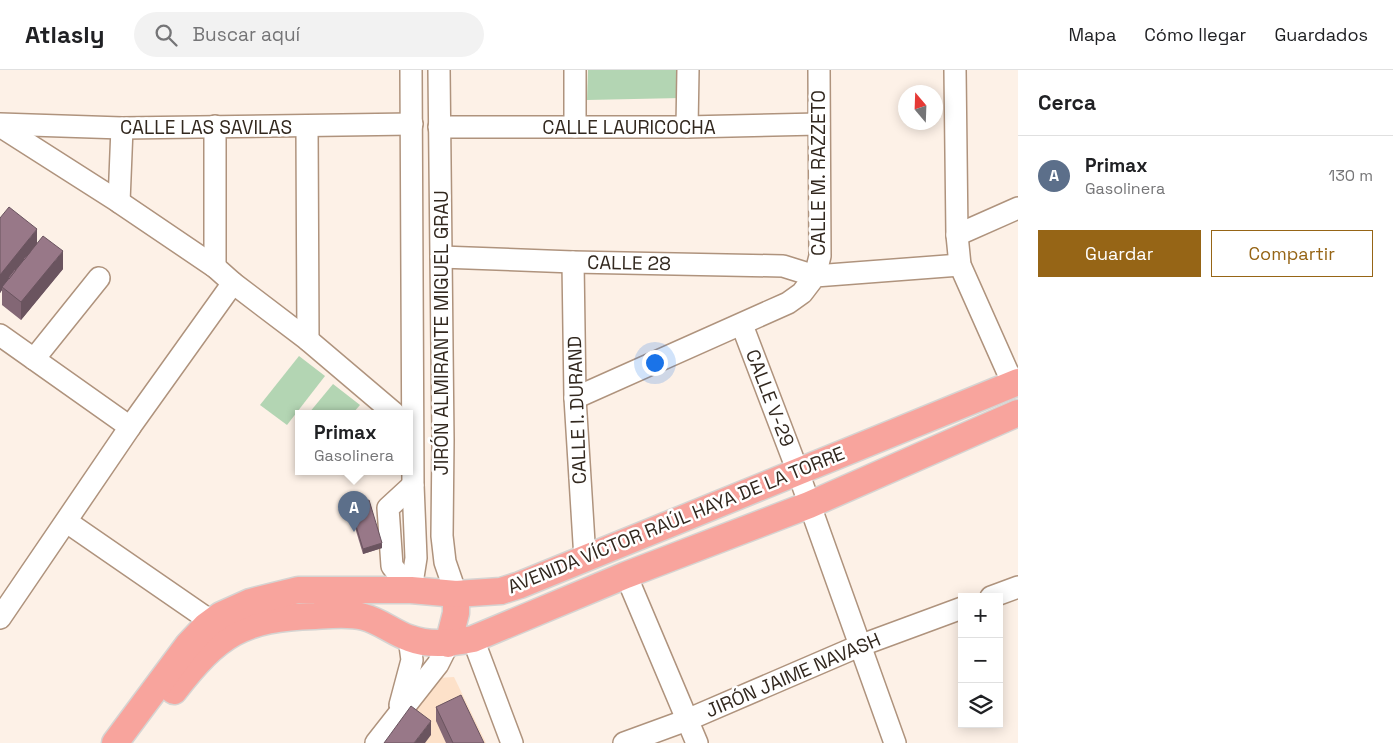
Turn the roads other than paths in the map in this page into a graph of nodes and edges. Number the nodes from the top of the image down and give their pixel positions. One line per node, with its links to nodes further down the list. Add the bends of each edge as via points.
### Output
1 (411, 70): 7 (street, JIRÓN ALMIRANTE MIGUEL GRAU)
2 (439, 70): 12 (street, JIRÓN ALMIRANTE MIGUEL GRAU)
3 (575, 70): 13 (street)
4 (688, 70): 14 (street)
5 (818, 70): 8 (street, CALLE M. RAZZETO)
6 (955, 70): 18 (street)
7 (412, 124): 11 (street, CALLE LAS SAVILAS); 33 (street, JIRÓN ALMIRANTE MIGUEL GRAU)
8 (819, 124): 14 (street, CALLE LAURICOCHA); 23 (street, CALLE M. RAZZETO, via 820,256)
9 (0, 125): 15 (street, CALLE LAS SAVILAS); 16 (street)
10 (215, 126): 11 (street, CALLE LAS SAVILAS); 15 (street, CALLE LAS SAVILAS); 22 (street)
11 (307, 126): 28 (street)
12 (439, 127): 13 (street, CALLE LAURICOCHA); 19 (street, JIRÓN ALMIRANTE MIGUEL GRAU)
13 (575, 127): 14 (street, CALLE LAURICOCHA)
14 (687, 127)
15 (122, 128): 16 (street)
16 (119, 202): 22 (street)
17 (1018, 208): 18 (street)
18 (957, 235): 21 (street)
19 (441, 257): 20 (street, CALLE 28); 45 (street, JIRÓN ALMIRANTE MIGUEL GRAU, via 442,536)
20 (573, 262): 23 (street, CALLE 28, via 783,266); 31 (street, CALLE I. DURAND)
21 (960, 265): 23 (street); 30 (street)
22 (215, 267): 25 (street)
23 (815, 276): 26 (street, via 795,298)
24 (99, 278): 29 (street)
25 (233, 283): 28 (street); 35 (street)
26 (742, 325): 31 (street); 36 (street, CALLE V-29)
27 (0, 335): 29 (street)
28 (308, 340): 32 (street)
29 (34, 359): 35 (street)
30 (1016, 383): 36 (main road, AVENIDA VÍCTOR RAÚL HAYA DE LA TORRE)
31 (575, 398): 40 (street, CALLE I. DURAND)
32 (390, 410)
33 (411, 410)
34 (1018, 413): 38 (main road, AVENIDA VÍCTOR RAÚL HAYA DE LA TORRE)
35 (130, 427): 39 (street)
36 (798, 472): 38 (street, CALLE V-29); 40 (main road, AVENIDA VÍCTOR RAÚL HAYA DE LA TORRE)
37 (413, 475): 43 (street, JIRÓN ALMIRANTE MIGUEL GRAU, via 416,558)
38 (809, 505): 41 (main road, AVENIDA VÍCTOR RAÚL HAYA DE LA TORRE); 51 (street, CALLE V-29)
39 (67, 522): 47 (street); 48 (street)
40 (585, 559): 45 (main road, AVENIDA VÍCTOR RAÚL HAYA DE LA TORRE, via 501,591)
41 (626, 575): 50 (main road, AVENIDA VÍCTOR RAÚL HAYA DE LA TORRE, via 504,627); 53 (street)
42 (1018, 587): 44 (street)
43 (411, 590): 45 (main road, AVENIDA VÍCTOR RAÚL HAYA DE LA TORRE); 48 (main road, AVENIDA VÍCTOR RAÚL HAYA DE LA TORRE, via 298,590 250,602); 49 (main road, via 400,612)
44 (1002, 593)
45 (456, 594): 50 (main road)
46 (958, 609): 51 (street, JIRÓN JAIME NAVASH)
47 (0, 618)
48 (212, 622): 54 (main road, AVENIDA VÍCTOR RAÚL HAYA DE LA TORRE, via 188,645)
49 (409, 638): 50 (main road, AVENIDA VÍCTOR RAÚL HAYA DE LA TORRE, via 427,642); 52 (street, via 412,660); 55 (main road, AVENIDA VÍCTOR RAÚL HAYA DE LA TORRE, via 365,617 343,615 295,617 244,627 208,650)
50 (461, 641): 52 (street, via 438,664); 57 (street)
51 (859, 646): 53 (street, JIRÓN JAIME NAVASH); 60 (street, CALLE V-29)
52 (396, 717): 56 (street)
53 (687, 720): 58 (street, JIRÓN JAIME NAVASH); 59 (street)
54 (116, 743)
55 (134, 743)
56 (376, 743)
57 (512, 743)
58 (624, 743)
59 (697, 743)
60 (895, 743)

